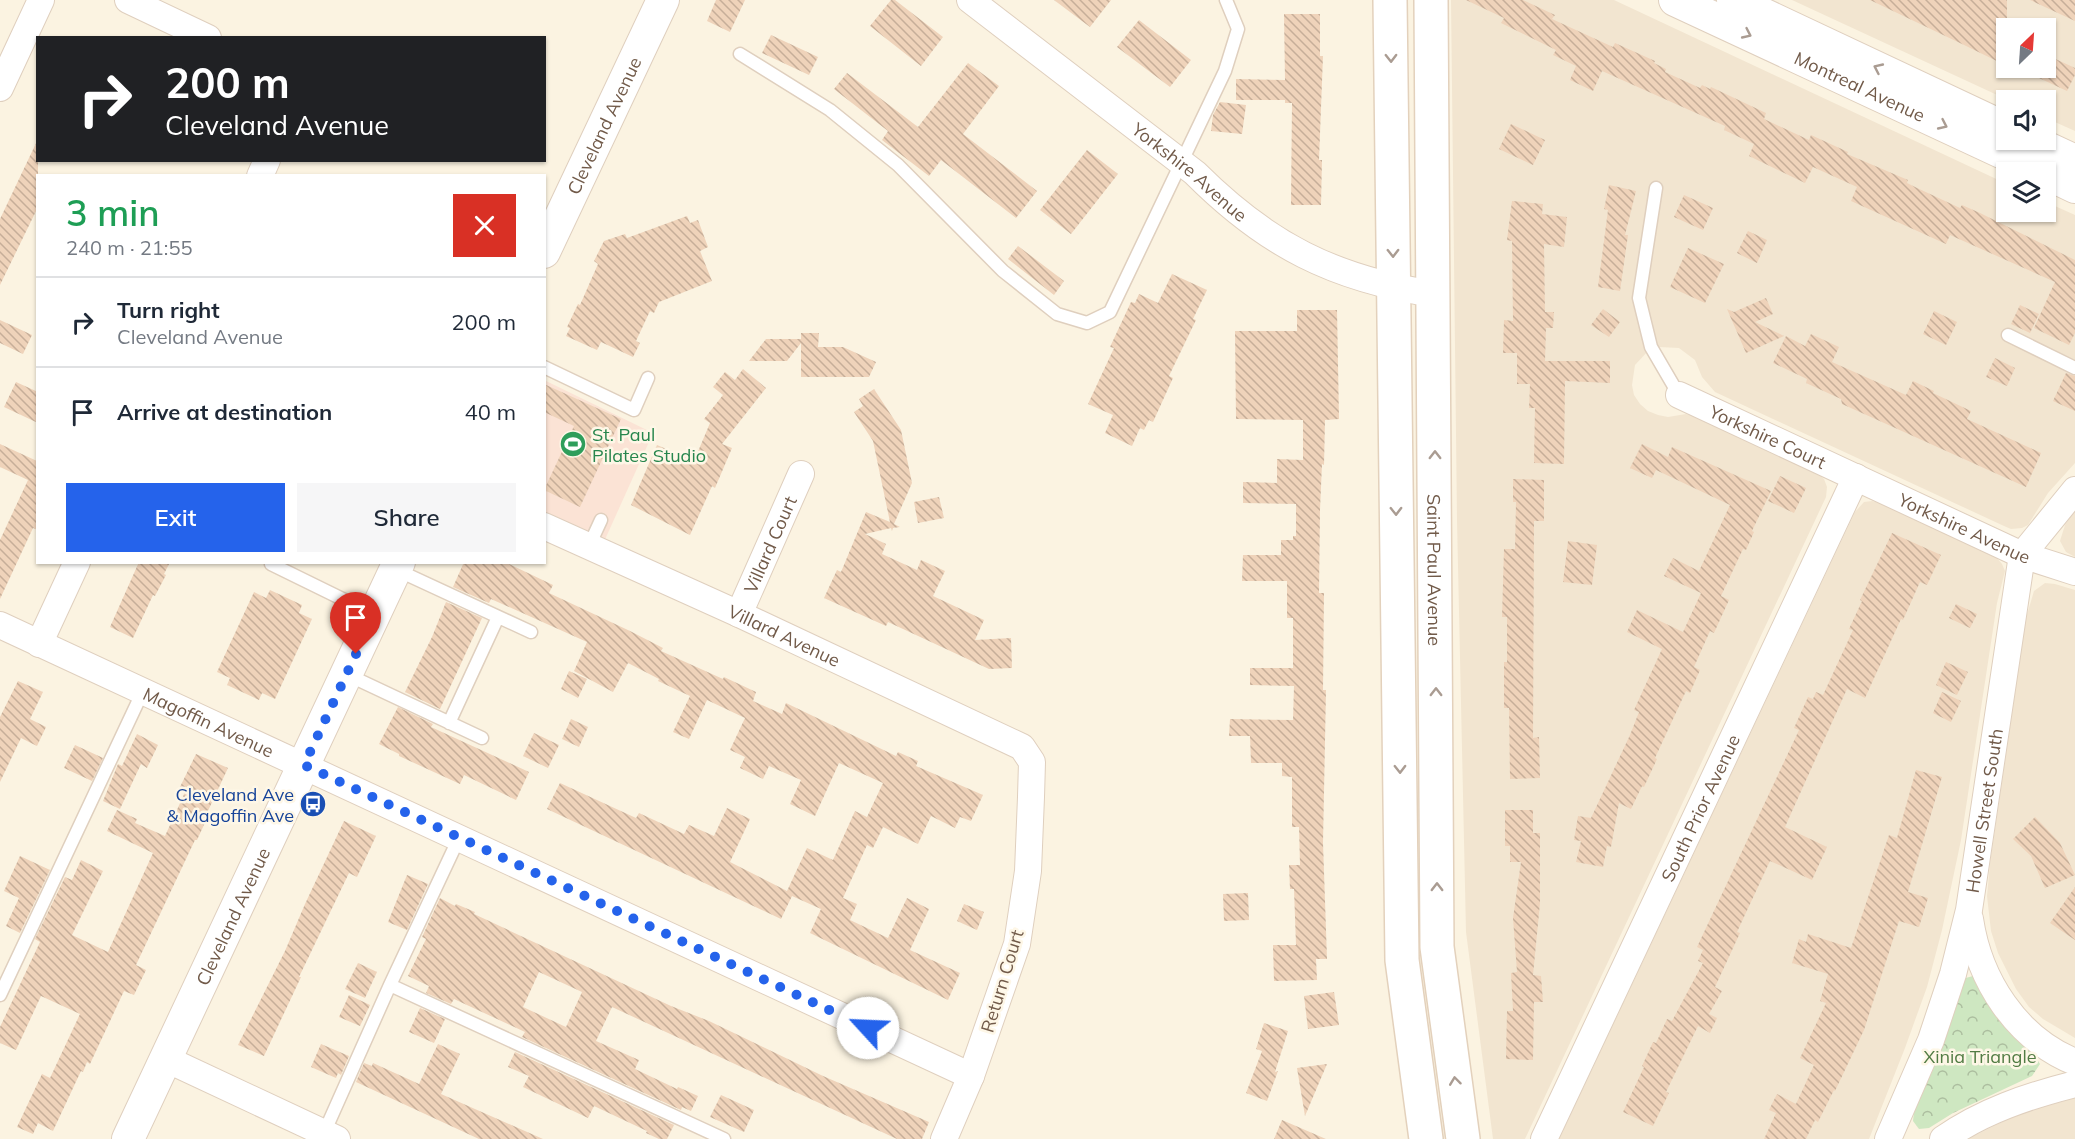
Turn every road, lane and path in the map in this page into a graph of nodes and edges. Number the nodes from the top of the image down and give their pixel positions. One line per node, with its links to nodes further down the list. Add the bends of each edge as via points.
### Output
1 (41, 0): 13 (street)
2 (128, 0): 11 (street)
3 (970, 0): 18 (street, Yorkshire Avenue)
4 (1226, 0): 18 (lane, via 1238,29 1226,71)
5 (1390, 0): 23 (main road, Saint Paul Avenue, one-way to 23)
6 (1431, 0): 24 (main road, Saint Paul Avenue)
7 (1675, 0): 10 (street, Montreal Avenue)
8 (1733, 0): 14 (street, Montreal Avenue, one-way to 8)
9 (661, 4): 22 (street, Cleveland Avenue)
10 (1706, 6): 17 (street, Montreal Avenue, one-way to 17)
11 (204, 36)
12 (740, 54): 18 (lane, via 830,110 898,165 1003,271 1057,314 1088,323 1110,312)
13 (0, 87)
14 (1996, 124)
15 (2051, 150): 16 (street)
16 (2075, 161)
17 (2023, 162)
18 (1182, 163): 23 (street, Yorkshire Avenue, via 1259,229 1292,250 1334,270)
19 (2056, 178): 20 (street, Montreal Avenue)
20 (2075, 187)
21 (1656, 188): 29 (lane, via 1640,298 1651,347)
22 (546, 248)
23 (1394, 288): 24 (street, Yorkshire Avenue); 65 (main road, Saint Paul Avenue, one-way to 65, via 1402,960)
24 (1434, 294): 66 (main road, Saint Paul Avenue, one-way to 24, via 1437,947)
25 (2008, 335): 27 (lane)
26 (546, 368): 28 (lane, via 634,410)
27 (2075, 368)
28 (648, 378)
29 (1679, 394): 31 (street, Yorkshire Court)
30 (801, 474): 41 (street, Villard Court)
31 (1856, 477): 36 (street, Yorkshire Avenue); 67 (street, South Prior Avenue)
32 (2075, 490): 36 (street)
33 (601, 520): 35 (lane)
34 (546, 527): 35 (street, Villard Avenue)
35 (589, 546): 41 (street, Villard Avenue)
36 (2022, 555): 40 (street, Yorkshire Avenue); 54 (street, Howell Street South)
37 (76, 564): 46 (street)
38 (271, 564): 42 (lane)
39 (397, 566): 42 (street, Cleveland Avenue); 43 (lane)
40 (2075, 572)
41 (739, 614): 51 (street, Villard Avenue)
42 (375, 615): 47 (street, Cleveland Avenue)
43 (498, 617): 45 (lane); 49 (lane)
44 (0, 625): 46 (street, Magoffin Avenue)
45 (531, 632)
46 (39, 644): 48 (street, Magoffin Avenue)
47 (346, 674): 49 (lane); 52 (street, Cleveland Avenue)
48 (143, 691): 52 (street, Magoffin Avenue); 56 (lane)
49 (449, 723): 50 (lane)
50 (482, 738)
51 (1022, 747): 59 (street, Return Court, via 1032,762 1028,871 1017,944)
52 (304, 765): 53 (street, Magoffin Avenue); 57 (street, Cleveland Avenue)
53 (459, 838): 55 (lane); 59 (street, Magoffin Avenue)
54 (1969, 910): 58 (street, via 1973,940 1998,997 2040,1042); 68 (street, Howell Street South, via 1931,1040)
55 (390, 985): 61 (lane); 63 (lane)
56 (0, 995)
57 (166, 1059): 61 (street); 62 (street, Cleveland Avenue)
58 (2075, 1062)
59 (971, 1076): 64 (street, Return Court)
60 (2075, 1084): 69 (street, via 1998,1108)
61 (330, 1136)
62 (128, 1139)
63 (724, 1139)
64 (944, 1139)
65 (1426, 1139)
66 (1463, 1139)
67 (1544, 1139)
68 (1888, 1139)
69 (1943, 1139)

